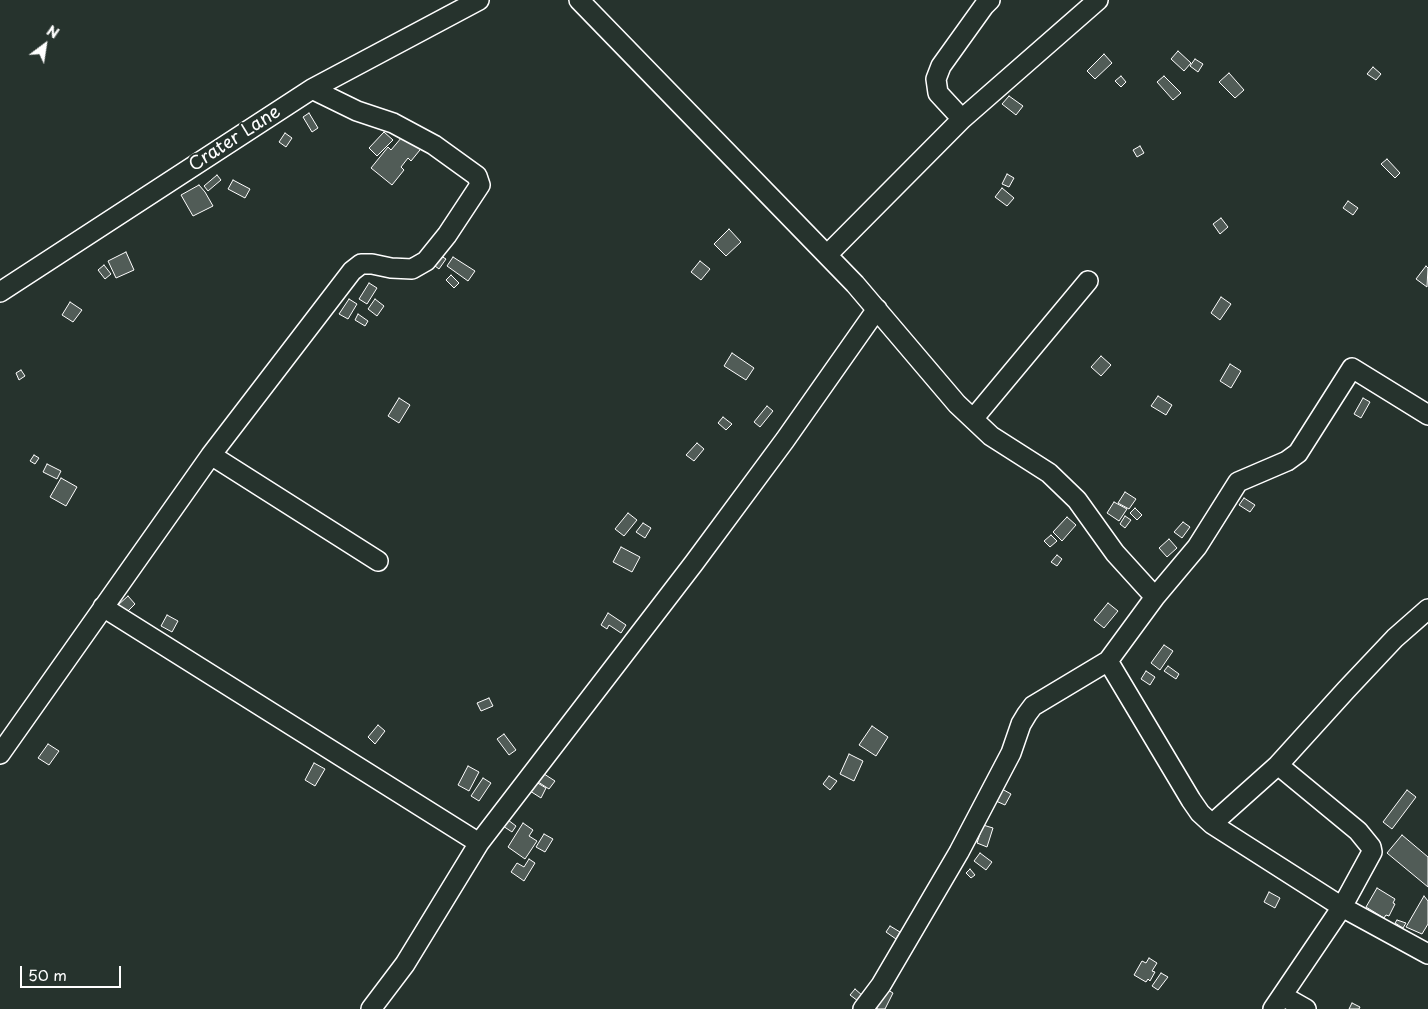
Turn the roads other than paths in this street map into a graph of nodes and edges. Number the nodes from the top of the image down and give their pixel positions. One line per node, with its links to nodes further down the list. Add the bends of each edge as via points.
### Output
1 (479, 0): 5 (street, Crater Lane)
2 (579, 0): 7 (street)
3 (990, 0): 6 (street, via 941,66 936,79 938,93)
4 (1098, 0): 6 (street)
5 (312, 90): 9 (street, Crater Lane); 13 (street, via 393,123 434,145 476,176 480,185 426,261 412,269 361,264 352,271)
6 (962, 119): 7 (street)
7 (827, 255): 10 (street)
8 (1088, 281): 12 (street)
9 (0, 292)
10 (877, 309): 12 (street); 22 (street, via 694,563)
11 (1428, 415): 15 (street, via 1350,369 1298,453 1238,482 1196,547)
12 (972, 418): 15 (street, via 991,436 1049,473 1077,500 1115,553)
13 (211, 455): 14 (street); 16 (street)
14 (378, 561)
15 (1155, 597): 18 (street)
16 (103, 607): 19 (street); 22 (street)
17 (1426, 616): 20 (street, via 1395,638)
18 (1108, 661): 21 (street, via 1191,800); 27 (street, via 1033,706 1027,714 958,852 881,985)
19 (0, 754)
20 (1278, 765): 21 (street); 23 (street, via 1358,831 1371,846 1372,852)
21 (1212, 824): 23 (street)
22 (479, 843): 26 (street, via 405,964)
23 (1342, 907): 24 (street); 25 (street)
24 (1428, 954)
25 (1278, 1002): 28 (street)
26 (371, 1009)
27 (863, 1009)
28 (1306, 1009)

